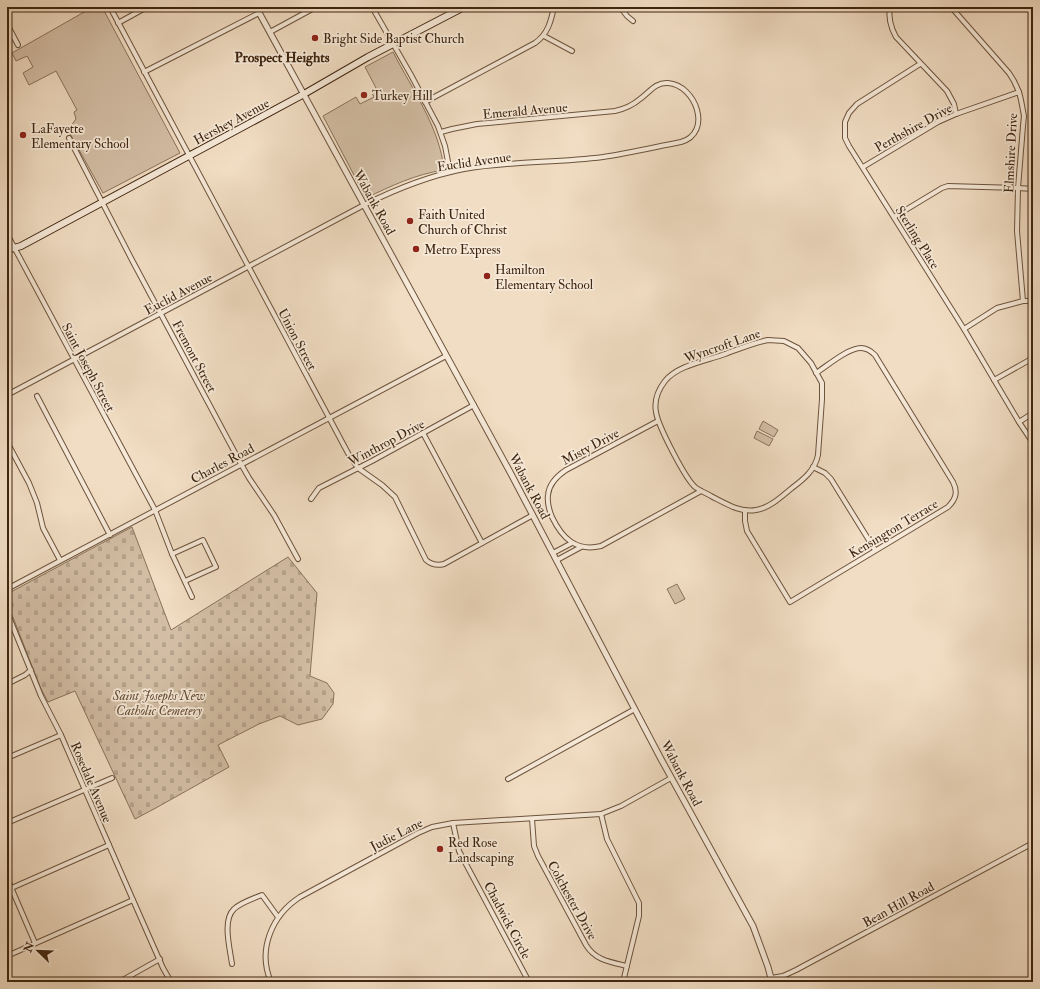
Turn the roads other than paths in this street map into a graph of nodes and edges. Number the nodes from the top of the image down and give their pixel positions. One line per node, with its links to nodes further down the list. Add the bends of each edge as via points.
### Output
1 (110, 7): 13 (street, Union Street)
2 (147, 7): 13 (street)
3 (256, 7): 11 (street, Wabank Road)
4 (316, 7): 15 (street)
5 (372, 7): 17 (street)
6 (464, 7): 17 (main road, Hershey Avenue)
7 (554, 7): 16 (street)
8 (620, 7): 12 (street)
9 (890, 7): 20 (street, via 892,31)
10 (951, 7): 22 (street, Elmshire Drive, via 1009,73)
11 (260, 13): 15 (street, Wabank Road); 21 (street)
12 (633, 21)
13 (118, 23): 21 (street, Union Street)
14 (7, 24): 18 (street)
15 (270, 32): 23 (street, Wabank Road)
16 (544, 36): 19 (street); 24 (street)
17 (393, 44): 23 (main road, Hershey Avenue); 24 (street)
18 (18, 45)
19 (572, 51)
20 (920, 64): 26 (street, via 946,92 954,104); 30 (street, Sterling Place, via 857,104 849,113 845,122 845,138)
21 (144, 72): 29 (street, Union Street)
22 (1019, 92): 26 (street, Perthshire Drive); 32 (street, Elmshire Drive, via 1024,116)
23 (304, 94): 29 (main road, Hershey Avenue); 35 (street, Wabank Road)
24 (425, 102): 27 (street)
25 (613, 111): 27 (street, Emerald Avenue, via 477,124); 31 (street, Euclid Avenue, via 640,99 657,85 668,83 686,91 693,100 699,120 695,132 681,142 604,156 478,167)
26 (956, 114): 30 (street, Perthshire Drive, via 924,130)
27 (440, 132): 31 (street)
28 (70, 138): 34 (street, Fremont Street)
29 (188, 156): 34 (main road, Hershey Avenue); 40 (street, Union Street)
30 (863, 168): 36 (street, Sterling Place)
31 (450, 172): 35 (street, Euclid Avenue, via 412,183)
32 (1018, 188): 33 (street); 36 (street, via 948,186); 41 (street, Elmshire Drive, via 1017,232)
33 (1033, 189)
34 (102, 202): 38 (main road, Hershey Avenue); 43 (street, Fremont Street)
35 (364, 205): 40 (street, Euclid Avenue); 45 (street, Wabank Road)
36 (894, 217): 44 (street, Sterling Place)
37 (7, 234): 38 (street, Saint Joseph Street)
38 (14, 248): 39 (main road, Hershey Avenue); 47 (street, Saint Joseph Street)
39 (7, 250)
40 (249, 267): 43 (street, Euclid Avenue); 54 (street, Union Street)
41 (1023, 301): 42 (street); 44 (street, via 997,308)
42 (1033, 301)
43 (161, 313): 47 (street, Euclid Avenue); 60 (street, Fremont Street)
44 (964, 329): 49 (street, Sterling Place)
45 (446, 356): 52 (street, Wabank Road); 54 (street, Charles Road)
46 (1033, 358): 49 (street)
47 (74, 360): 50 (street, Euclid Avenue); 65 (street, Saint Joseph Street)
48 (816, 372): 55 (street, Wyncroft Lane, via 805,354 795,346 784,341 763,341 699,362 673,374 662,386 656,398); 61 (street, Wyncroft Lane, via 823,388 818,455); 72 (street, Kensington Terrace, via 852,350 861,348 875,355 955,486 956,495 948,506)
49 (994, 380): 56 (street, Sterling Place)
50 (7, 395)
51 (37, 396): 68 (street)
52 (474, 405): 57 (street, Winthrop Drive); 67 (street, Wabank Road)
53 (1033, 413): 56 (street)
54 (329, 418): 60 (street, Charles Road); 62 (street, Union Street)
55 (658, 421): 63 (street, Wyncroft Lane, via 682,469 694,486); 70 (street, Misty Drive, via 566,470 555,479 550,487 548,507 562,534)
56 (1019, 422): 59 (street, Sterling Place)
57 (423, 433): 62 (street, Winthrop Drive); 69 (street)
58 (7, 442): 76 (street, via 29,483 43,528)
59 (1033, 444)
60 (241, 464): 65 (street, Charles Road); 75 (street, Fremont Street, via 274,515)
61 (813, 467): 66 (street, Wyncroft Lane, via 806,476 772,503 758,510); 72 (street, via 831,479)
62 (358, 468): 64 (street, Winthrop Drive, via 319,488); 69 (street, Union Street, via 395,497 424,557 429,562 444,564)
63 (701, 491): 66 (street, Wyncroft Lane, via 735,508); 71 (street, via 608,542 597,547)
64 (311, 499)
65 (155, 510): 68 (street, Charles Road); 74 (street, Saint Joseph Street)
66 (745, 510): 72 (street, Kensington Terrace, via 747,531 790,602)
67 (533, 515): 69 (street, Union Street); 73 (street, Wabank Road)
68 (110, 535): 76 (street, Charles Road)
69 (482, 543)
70 (572, 543): 71 (street); 73 (street)
71 (581, 547): 77 (street)
72 (875, 550)
73 (553, 553): 77 (street, Wabank Road)
74 (172, 554): 78 (street, Saint Joseph Street); 78 (street, via 204,540 216,567)
75 (298, 559)
76 (60, 560): 79 (street, Charles Road)
77 (557, 560): 84 (street, Wabank Road)
78 (185, 581): 80 (street, Saint Joseph Street)
79 (7, 589)
80 (192, 597)
81 (7, 612): 82 (street, Rosedale Avenue)
82 (31, 670): 83 (street); 85 (street, Rosedale Avenue)
83 (7, 684)
84 (636, 709): 88 (street); 89 (street, Wabank Road)
85 (61, 735): 86 (street); 90 (street, Rosedale Avenue)
86 (7, 758)
87 (112, 778): 90 (street)
88 (508, 778)
89 (672, 778): 91 (street, Judie Lane); 106 (street, Wabank Road, via 753,926)
90 (85, 789): 93 (street); 96 (street, Rosedale Avenue)
91 (601, 814): 92 (street, Judie Lane); 105 (street, via 607,839 639,903 639,916)
92 (532, 819): 94 (street, Judie Lane); 105 (street, Colchester Drive, via 536,852 589,950 603,960)
93 (7, 823)
94 (453, 823): 100 (street, Judie Lane, via 418,833 300,897); 110 (street, Chadwick Circle, via 459,851)
95 (1033, 843): 106 (street, Bean Hill Road, via 796,970)
96 (109, 845): 98 (street); 99 (street, Rosedale Avenue)
97 (7, 878): 98 (street)
98 (9, 889): 101 (street)
99 (133, 900): 101 (street); 103 (street, Rosedale Avenue)
100 (278, 917): 104 (street, via 262,895 234,908 227,924); 109 (street, Judie Lane, via 266,946 266,961)
101 (35, 943): 102 (street)
102 (7, 956)
103 (160, 959): 107 (street); 108 (street, Rosedale Avenue)
104 (232, 964)
105 (627, 966): 111 (street)
106 (772, 980)
107 (119, 982)
108 (171, 982)
109 (271, 982)
110 (529, 982)
111 (623, 982)

